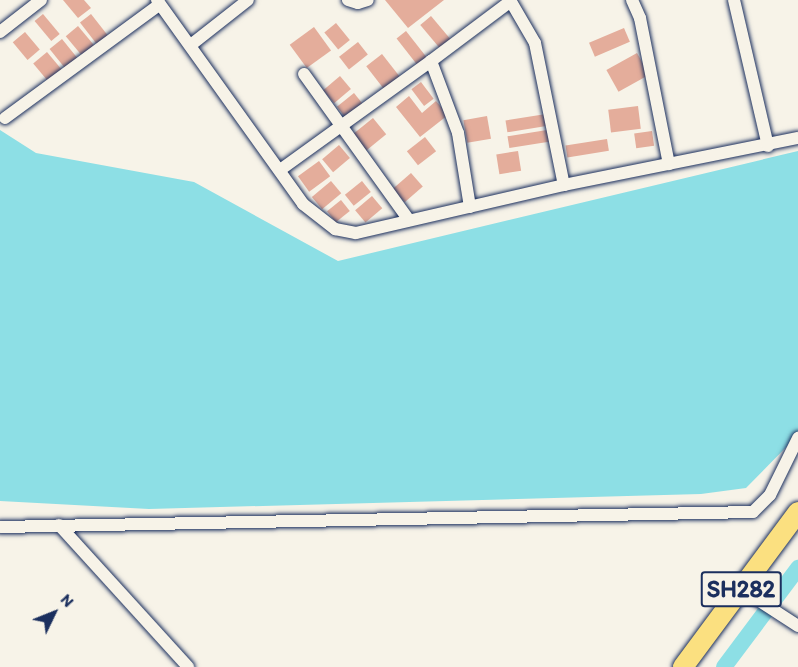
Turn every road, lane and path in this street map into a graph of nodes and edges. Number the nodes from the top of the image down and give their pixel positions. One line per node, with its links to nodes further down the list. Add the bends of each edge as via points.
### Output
1 (41, 0): 9 (street)
2 (248, 0): 10 (street)
3 (348, 0): 4 (street)
4 (368, 0)
5 (632, 0): 17 (street, via 640,18)
6 (734, 0): 16 (street)
7 (511, 1): 11 (street); 19 (street, via 535,43)
8 (159, 2): 10 (street); 13 (street)
9 (0, 32)
10 (192, 44): 18 (street)
11 (431, 61): 14 (street); 20 (street, via 458,133)
12 (303, 74): 14 (street)
13 (5, 118)
14 (342, 128): 18 (street); 21 (street)
15 (798, 138): 16 (street)
16 (768, 146): 17 (street)
17 (669, 164): 19 (street)
18 (279, 170): 21 (street, via 303,204 335,229 356,233)
19 (564, 185): 20 (street)
20 (470, 207): 21 (street)
21 (409, 220)
22 (798, 438): 24 (street, via 770,495 753,512)
23 (798, 512): 26 (main road, SH282)
24 (59, 525): 25 (street); 28 (street)
25 (0, 527)
26 (742, 589): 27 (street); 29 (main road, SH282)
27 (798, 626)
28 (188, 667)
29 (683, 667)

